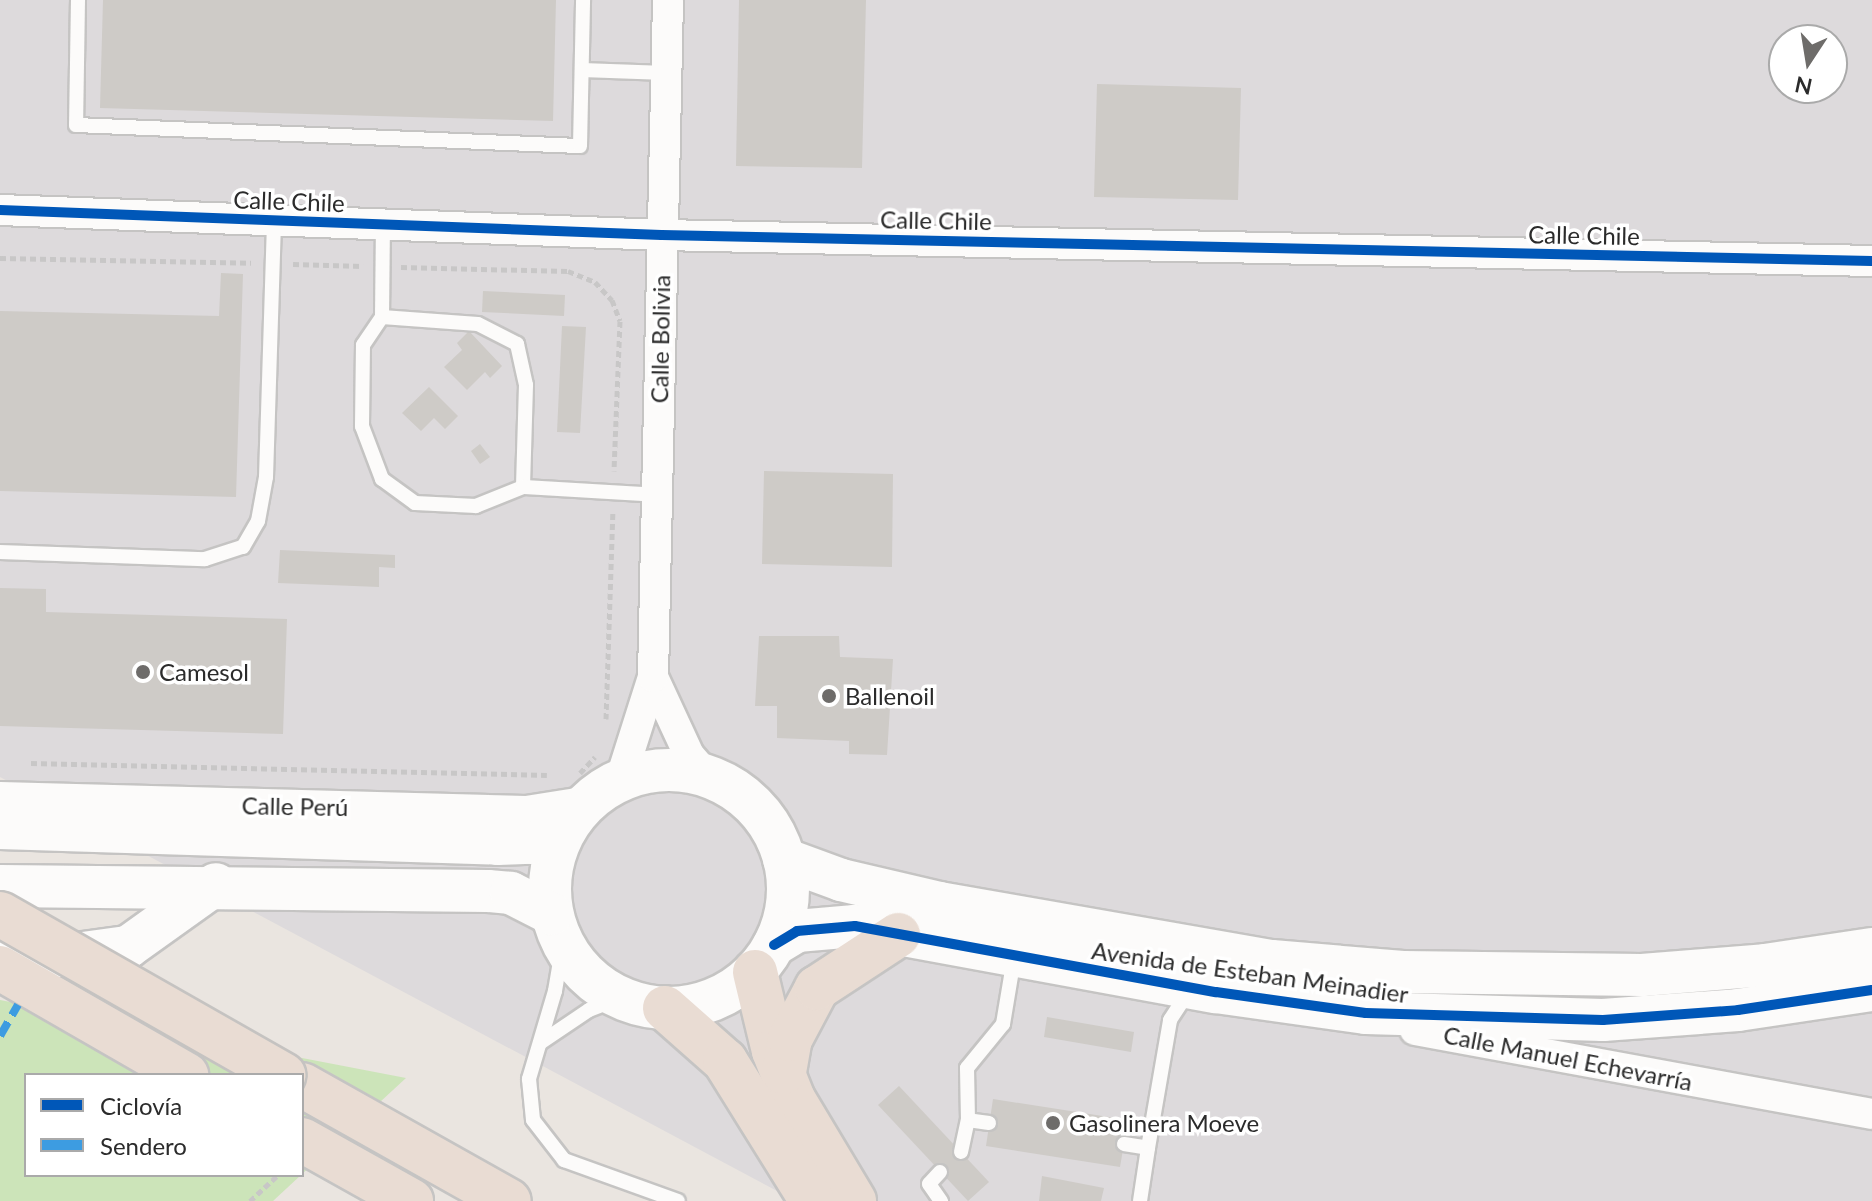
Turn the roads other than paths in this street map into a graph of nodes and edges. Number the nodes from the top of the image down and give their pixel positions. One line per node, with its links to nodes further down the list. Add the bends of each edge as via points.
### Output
1 (78, 0): 4 (lane, via 76,125 580,146)
2 (583, 0): 4 (lane)
3 (668, 0): 5 (street, Calle Bolivia)
4 (582, 70): 5 (lane)
5 (666, 73): 9 (street, Calle Bolivia)
6 (0, 210): 7 (street, Calle Chile)
7 (274, 220): 8 (street, Calle Chile); 14 (lane, via 266,477 258,521 243,547 205,559)
8 (383, 224): 9 (street, Calle Chile); 11 (lane)
9 (662, 235): 10 (street, Calle Chile); 13 (street, Calle Bolivia)
10 (1872, 261)
11 (382, 317): 12 (lane, via 478,324 517,344 526,385); 12 (lane, via 363,345 362,426 382,479 415,503 476,506)
12 (523, 487): 13 (lane)
13 (657, 495): 15 (street, Calle Bolivia)
14 (0, 552)
15 (653, 677): 16 (street, Calle Bolivia, via 689,755); 17 (street, Calle Bolivia)
16 (708, 777): 17 (street, via 663,771); 21 (street, via 756,809)
17 (604, 791): 18 (street, Calle Perú, via 526,811); 20 (street)
18 (0, 797)
19 (0, 828): 20 (street, Calle Perú, via 498,844 531,843)
20 (563, 834): 25 (street, via 551,873)
21 (784, 859): 27 (street, Avenida de Esteban Meinadier, via 841,880 939,903 1272,961 1403,972 1642,975); 29 (street, via 787,903)
22 (216, 884): 23 (street); 25 (street, via 511,893); 28 (street, via 128,947 61,956)
23 (0, 886)
24 (0, 914): 39 (highway, bridge)
25 (557, 929): 34 (street, via 587,976); 36 (lane)
26 (898, 935): 29 (street, Avenida de Esteban Meinadier, via 855,926 818,926); 30 (street, Avenida de Esteban Meinadier); 37 (highway, via 817,988 790,1039)
27 (1872, 949)
28 (0, 951)
29 (765, 958): 35 (street, via 714,999); 37 (highway)
30 (1014, 958): 32 (street, Avenida de Esteban Meinadier); 42 (lane, via 1003,1024 967,1068)
31 (0, 968): 38 (highway)
32 (1203, 990): 33 (street, Avenida de Esteban Meinadier, via 1366,1013 1603,1020 1738,1010); 41 (street, Calle Manuel Echevarría); 46 (lane, via 1170,1020)
33 (1872, 990)
34 (621, 998): 35 (street); 36 (lane, via 589,1010)
35 (665, 1008): 52 (highway, via 725,1061)
36 (540, 1043): 51 (lane, via 529,1100 547,1142 564,1160)
37 (784, 1072): 53 (highway, via 793,1099)
38 (183, 1073)
39 (279, 1073)
40 (304, 1086): 50 (highway)
41 (1872, 1114)
42 (968, 1120): 43 (lane); 47 (lane)
43 (989, 1123)
44 (304, 1141): 49 (highway)
45 (1124, 1144): 46 (lane)
46 (1148, 1148): 55 (lane)
47 (961, 1152)
48 (940, 1172): 54 (lane, via 929,1184)
49 (411, 1201)
50 (509, 1201)
51 (678, 1201)
52 (812, 1201)
53 (854, 1201)
54 (941, 1201)
55 (1140, 1201)

